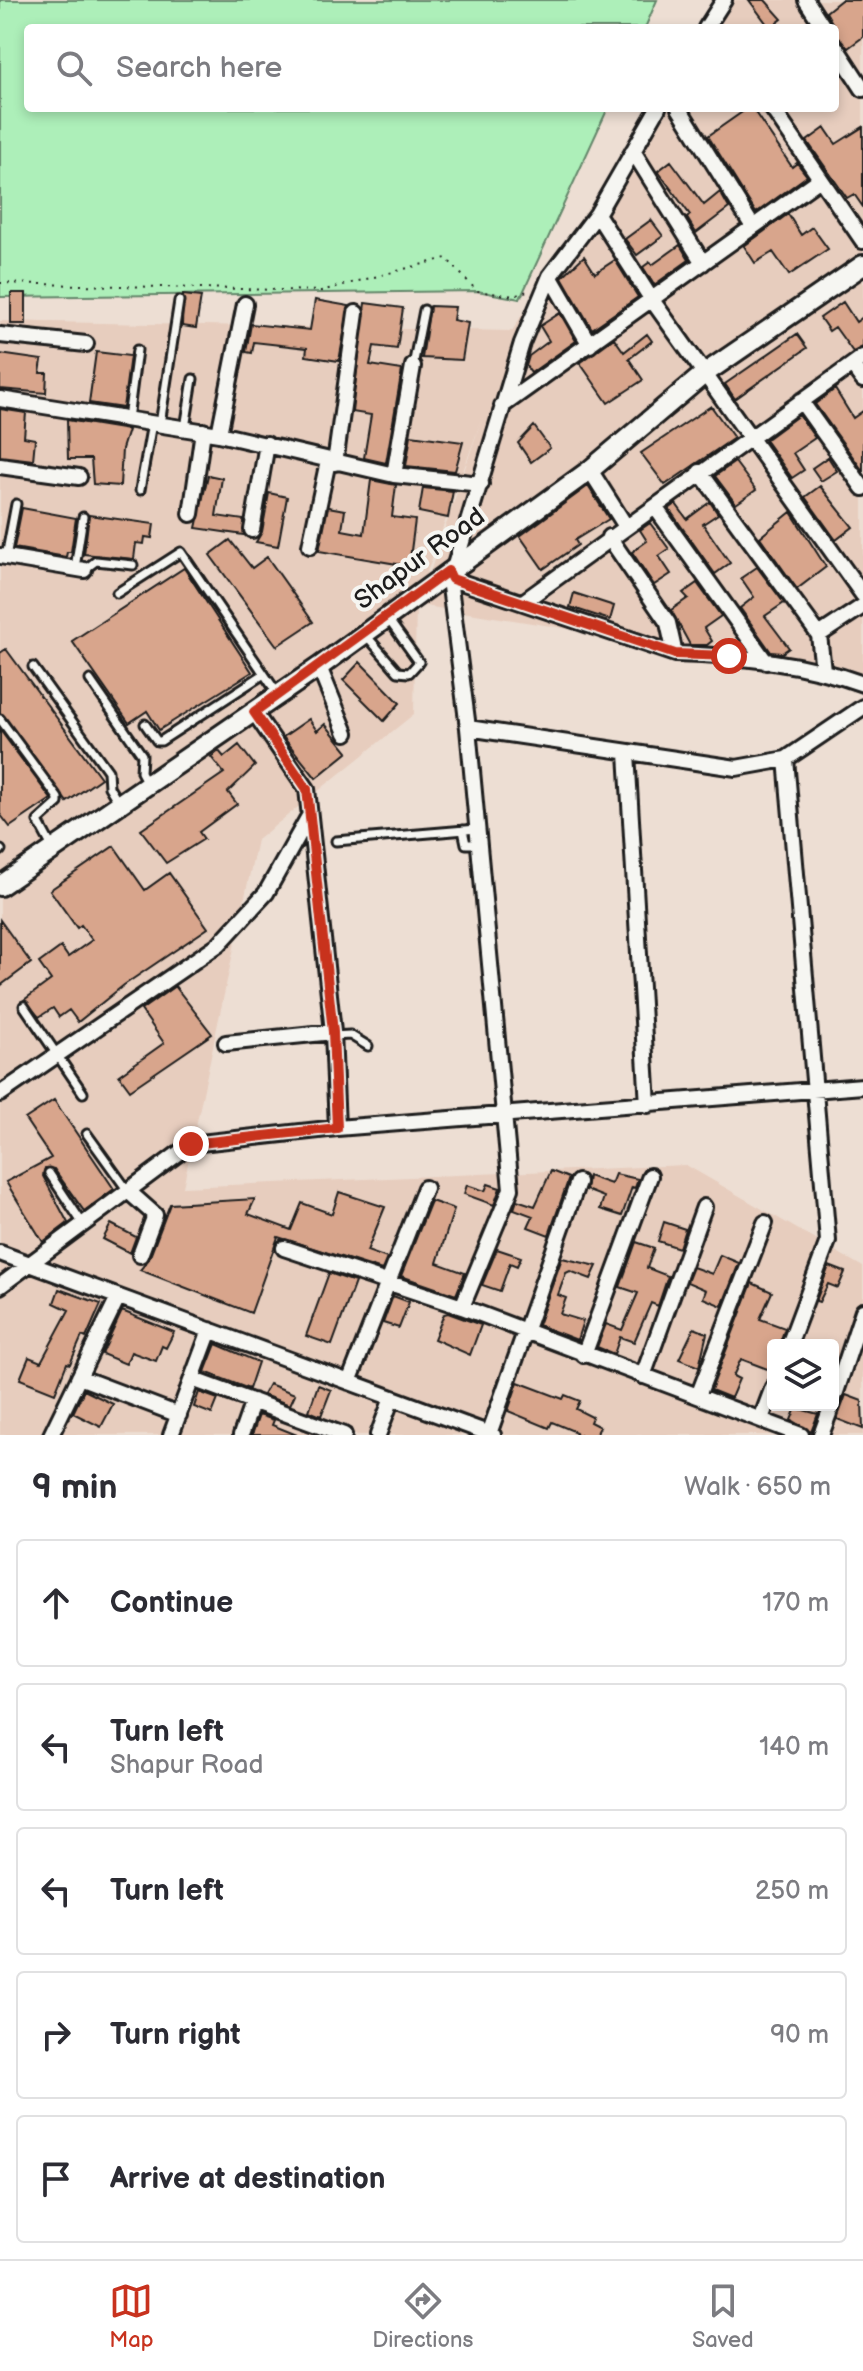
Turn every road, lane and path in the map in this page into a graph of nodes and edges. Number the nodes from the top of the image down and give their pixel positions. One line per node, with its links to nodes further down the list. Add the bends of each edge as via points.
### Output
1 (724, 0): 3 (street)
2 (806, 0): 4 (street)
3 (712, 24)
4 (821, 24)
5 (839, 52): 6 (street)
6 (863, 89)
7 (656, 112): 10 (street)
8 (681, 112): 13 (street)
9 (775, 112): 11 (street)
10 (633, 151): 12 (street); 15 (street)
11 (820, 179): 13 (street); 14 (street)
12 (597, 214): 17 (street); 20 (street)
13 (753, 227): 15 (street)
14 (863, 241)
15 (703, 263): 20 (street)
16 (863, 265): 31 (street, Shapur Road)
17 (550, 276): 27 (street); 36 (street)
18 (0, 283): 19 (path, via 321,291 446,258 477,291 514,296)
19 (532, 290)
20 (652, 300): 27 (street); 31 (street)
21 (179, 301): 38 (lane)
22 (245, 304): 41 (street)
23 (424, 310): 30 (lane)
24 (356, 313): 44 (street)
25 (0, 335): 26 (street)
26 (86, 344)
27 (590, 345): 36 (street)
28 (137, 350): 37 (lane)
29 (857, 361): 33 (street); 35 (street)
30 (413, 366): 48 (street)
31 (704, 374): 42 (street); 46 (street, Shapur Road)
32 (193, 379): 39 (lane)
33 (863, 380)
34 (0, 399): 37 (street)
35 (801, 401): 42 (street); 51 (street)
36 (502, 407): 50 (street)
37 (128, 419): 38 (street)
38 (156, 424): 39 (street); 52 (lane)
39 (185, 428): 40 (street)
40 (203, 431): 41 (street); 55 (street)
41 (219, 434): 43 (street)
42 (749, 438): 47 (street); 66 (street)
43 (267, 444): 44 (street); 58 (street)
44 (332, 462): 48 (street); 60 (street)
45 (0, 466): 49 (street)
46 (590, 470): 57 (street); 64 (street, Shapur Road)
47 (700, 472): 54 (street); 71 (street)
48 (394, 475): 50 (street)
49 (79, 477)
50 (481, 484): 64 (street)
51 (863, 488)
52 (140, 490)
53 (16, 504): 61 (lane)
54 (655, 507): 57 (street); 73 (street)
55 (191, 514)
56 (83, 517): 63 (lane)
57 (625, 525): 59 (street)
58 (252, 530)
59 (609, 537): 67 (street); 72 (street, via 668,623)
60 (310, 546)
61 (3, 556): 63 (street)
62 (133, 565): 63 (lane, via 96,561)
63 (79, 569)
64 (452, 572): 67 (street); 69 (street, Shapur Road); 85 (street)
65 (117, 593): 77 (lane, via 181,552)
66 (863, 595)
67 (523, 602): 72 (street)
68 (863, 606): 71 (street)
69 (386, 616): 70 (street, Shapur Road); 70 (lane, via 419,662 409,673 398,672)
70 (363, 633): 75 (street, Shapur Road)
71 (819, 635): 76 (street)
72 (675, 654): 73 (street)
73 (766, 662): 76 (street)
74 (33, 667): 90 (lane, via 108,771 109,787)
75 (319, 667): 80 (street, Shapur Road); 86 (street)
76 (823, 670): 79 (street)
77 (264, 674): 80 (lane); 84 (lane, via 161,741)
78 (90, 680): 89 (lane, via 142,755 141,772)
79 (863, 684)
80 (278, 695): 82 (street, Shapur Road)
81 (863, 707): 88 (street)
82 (254, 712): 89 (street, Shapur Road); 91 (street, via 307,789)
83 (0, 719): 94 (lane, via 58,798 38,821)
84 (145, 724)
85 (468, 728): 87 (street); 92 (street)
86 (346, 733)
87 (627, 753): 88 (street, via 736,768); 105 (street)
88 (786, 759): 102 (street)
89 (148, 784): 90 (street, Shapur Road)
90 (120, 804): 94 (street, Shapur Road)
91 (308, 818): 97 (street); 100 (street, via 266,893 219,944)
92 (473, 835): 93 (lane); 106 (street)
93 (336, 841)
94 (53, 849): 95 (street, Shapur Road)
95 (0, 886)
96 (24, 1006): 100 (lane)
97 (333, 1034): 98 (street); 99 (lane, via 350,1035); 107 (street)
98 (226, 1043)
99 (368, 1046)
100 (57, 1053): 103 (lane); 104 (street)
101 (863, 1086): 102 (street)
102 (813, 1091): 105 (street); 128 (street, via 828,1241)
103 (83, 1093)
104 (0, 1094)
105 (648, 1105): 106 (street)
106 (504, 1118): 107 (street); 124 (street, via 511,1189)
107 (337, 1128): 113 (street, via 191,1144)
108 (87, 1134): 113 (lane)
109 (49, 1173): 116 (lane)
110 (650, 1176): 129 (street)
111 (578, 1182): 127 (street)
112 (425, 1188): 121 (street)
113 (128, 1191): 116 (street); 119 (street, via 155,1215)
114 (704, 1207): 130 (street)
115 (765, 1223): 135 (street)
116 (83, 1224): 120 (street)
117 (284, 1248): 121 (street)
118 (0, 1253): 120 (street)
119 (140, 1255)
120 (30, 1264): 122 (street); 123 (street)
121 (389, 1282): 124 (street); 133 (street)
122 (0, 1286)
123 (118, 1297): 126 (street); 131 (street)
124 (462, 1307): 127 (street)
125 (863, 1311): 134 (street)
126 (210, 1330): 132 (street); 133 (street)
127 (524, 1331): 129 (street); 142 (street)
128 (791, 1339)
129 (584, 1355): 130 (street)
130 (643, 1376): 135 (street)
131 (79, 1377): 140 (street); 143 (street)
132 (192, 1379): 137 (street); 140 (street)
133 (349, 1382): 136 (street)
134 (839, 1382)
135 (698, 1396): 141 (street)
136 (392, 1398): 142 (street); 147 (street)
137 (253, 1401): 145 (street); 146 (street)
138 (767, 1403): 141 (street)
139 (829, 1411): 149 (street)
140 (179, 1415): 144 (street)
141 (761, 1419): 148 (street)
142 (491, 1434)
143 (51, 1435)
144 (171, 1435)
145 (241, 1435)
146 (344, 1435)
147 (378, 1435)
148 (801, 1435)
149 (821, 1435)

